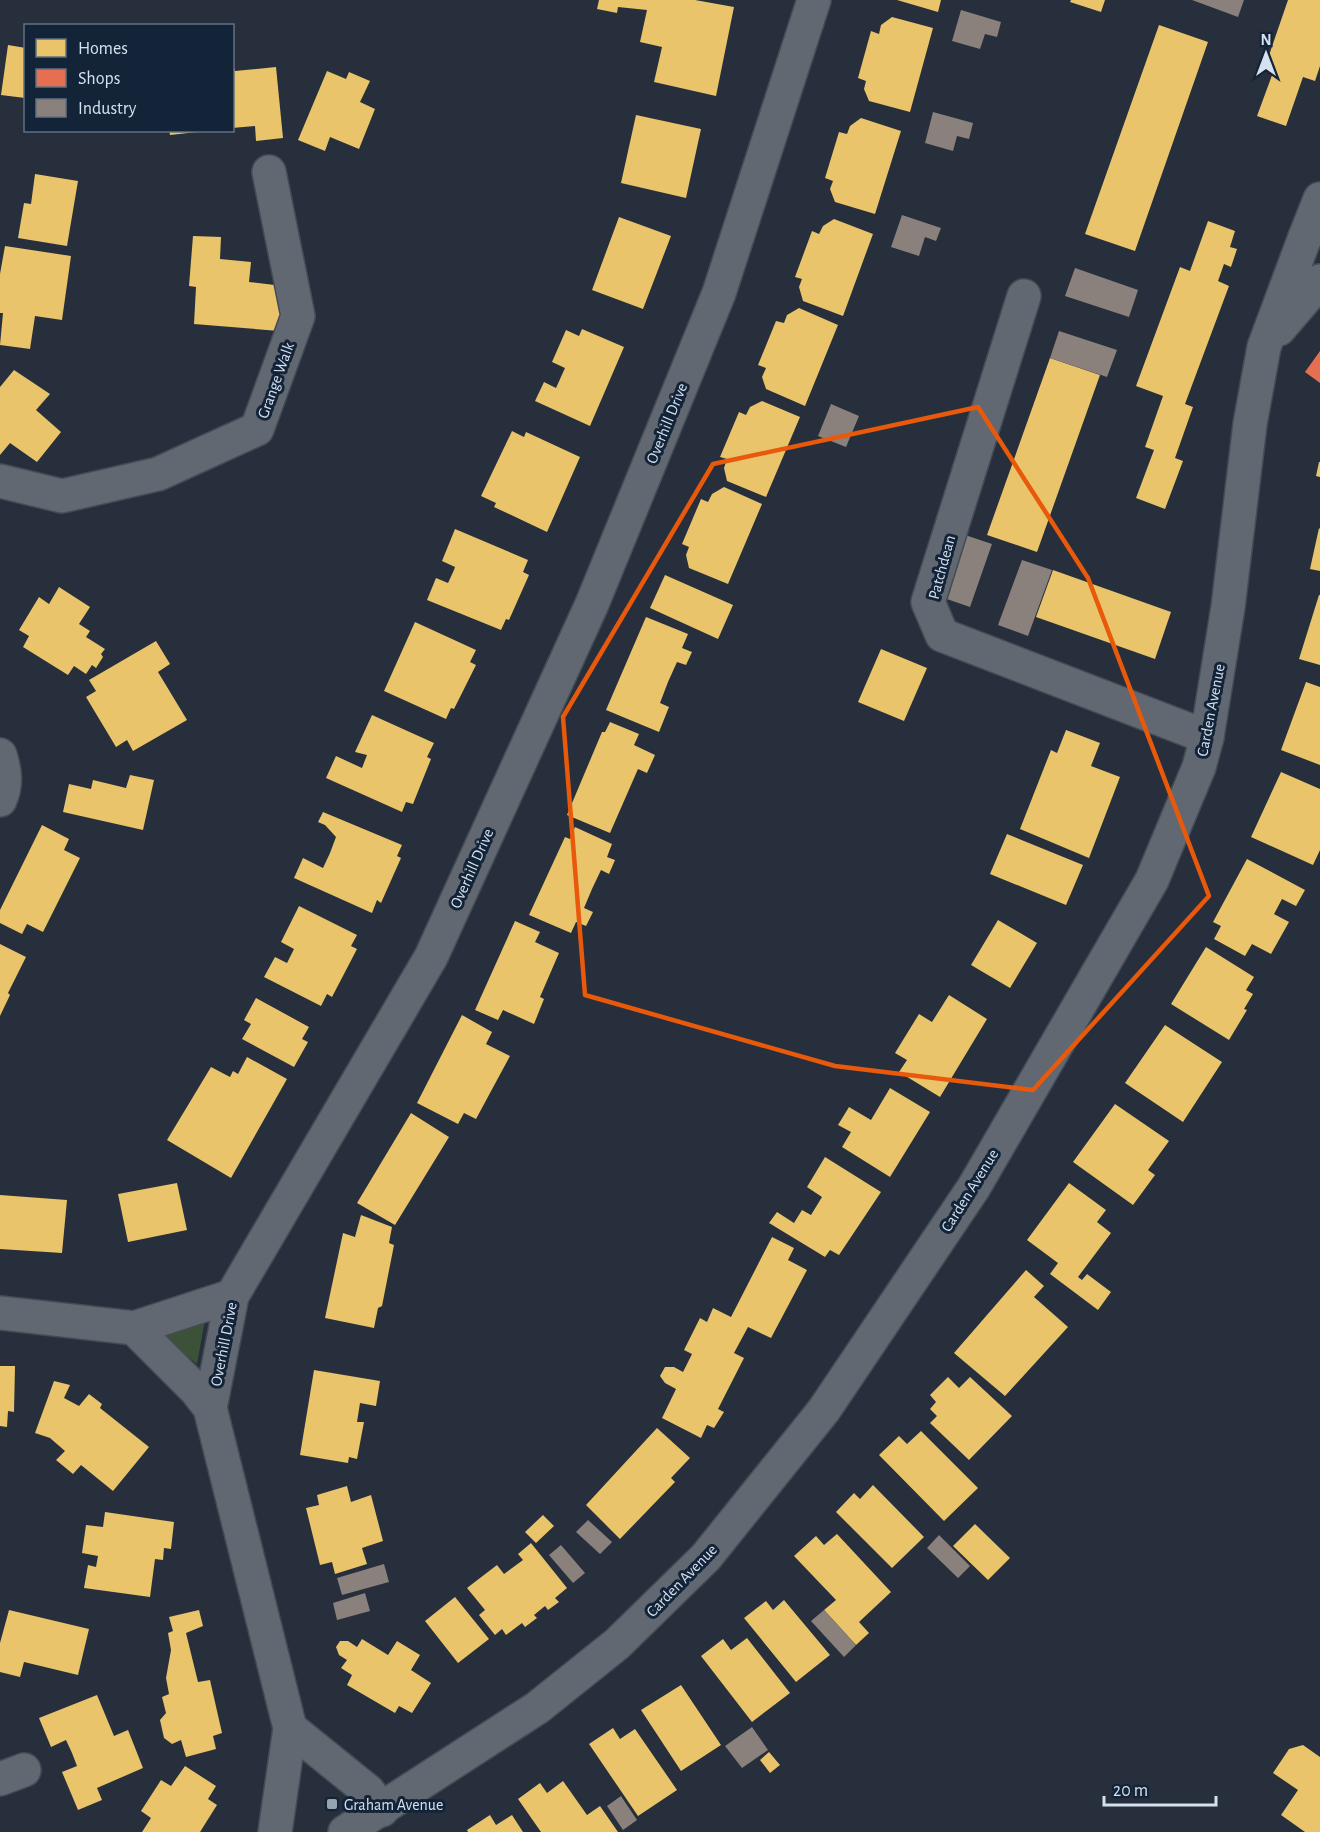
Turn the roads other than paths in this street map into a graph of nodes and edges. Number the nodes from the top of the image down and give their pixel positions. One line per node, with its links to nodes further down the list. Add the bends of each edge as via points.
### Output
1 (814, 0): 12 (street, Overhill Drive, via 719,293 592,604 431,957)
2 (269, 172): 8 (street, Grange Walk, via 298,316 257,429 158,474 62,496)
3 (1320, 199): 4 (street)
4 (1313, 230): 7 (street, Carden Avenue)
5 (1320, 281): 7 (street)
6 (1024, 296): 9 (street, Patchdean, via 928,602 942,635)
7 (1264, 347): 9 (street, Carden Avenue)
8 (0, 481)
9 (1207, 737): 17 (street, Carden Avenue, via 1199,767 1152,880 974,1187 824,1410 706,1557 617,1644 537,1708)
10 (0, 755): 11 (street, via 5,787)
11 (0, 800)
12 (232, 1296): 14 (street); 15 (street, Overhill Drive)
13 (0, 1313): 14 (street)
14 (134, 1328): 15 (street)
15 (210, 1408): 16 (street, Overhill Drive)
16 (290, 1728): 17 (street, via 368,1791); 18 (street, Overhill Drive)
17 (382, 1810): 19 (street, Carden Avenue)
18 (275, 1832)
19 (345, 1832)

